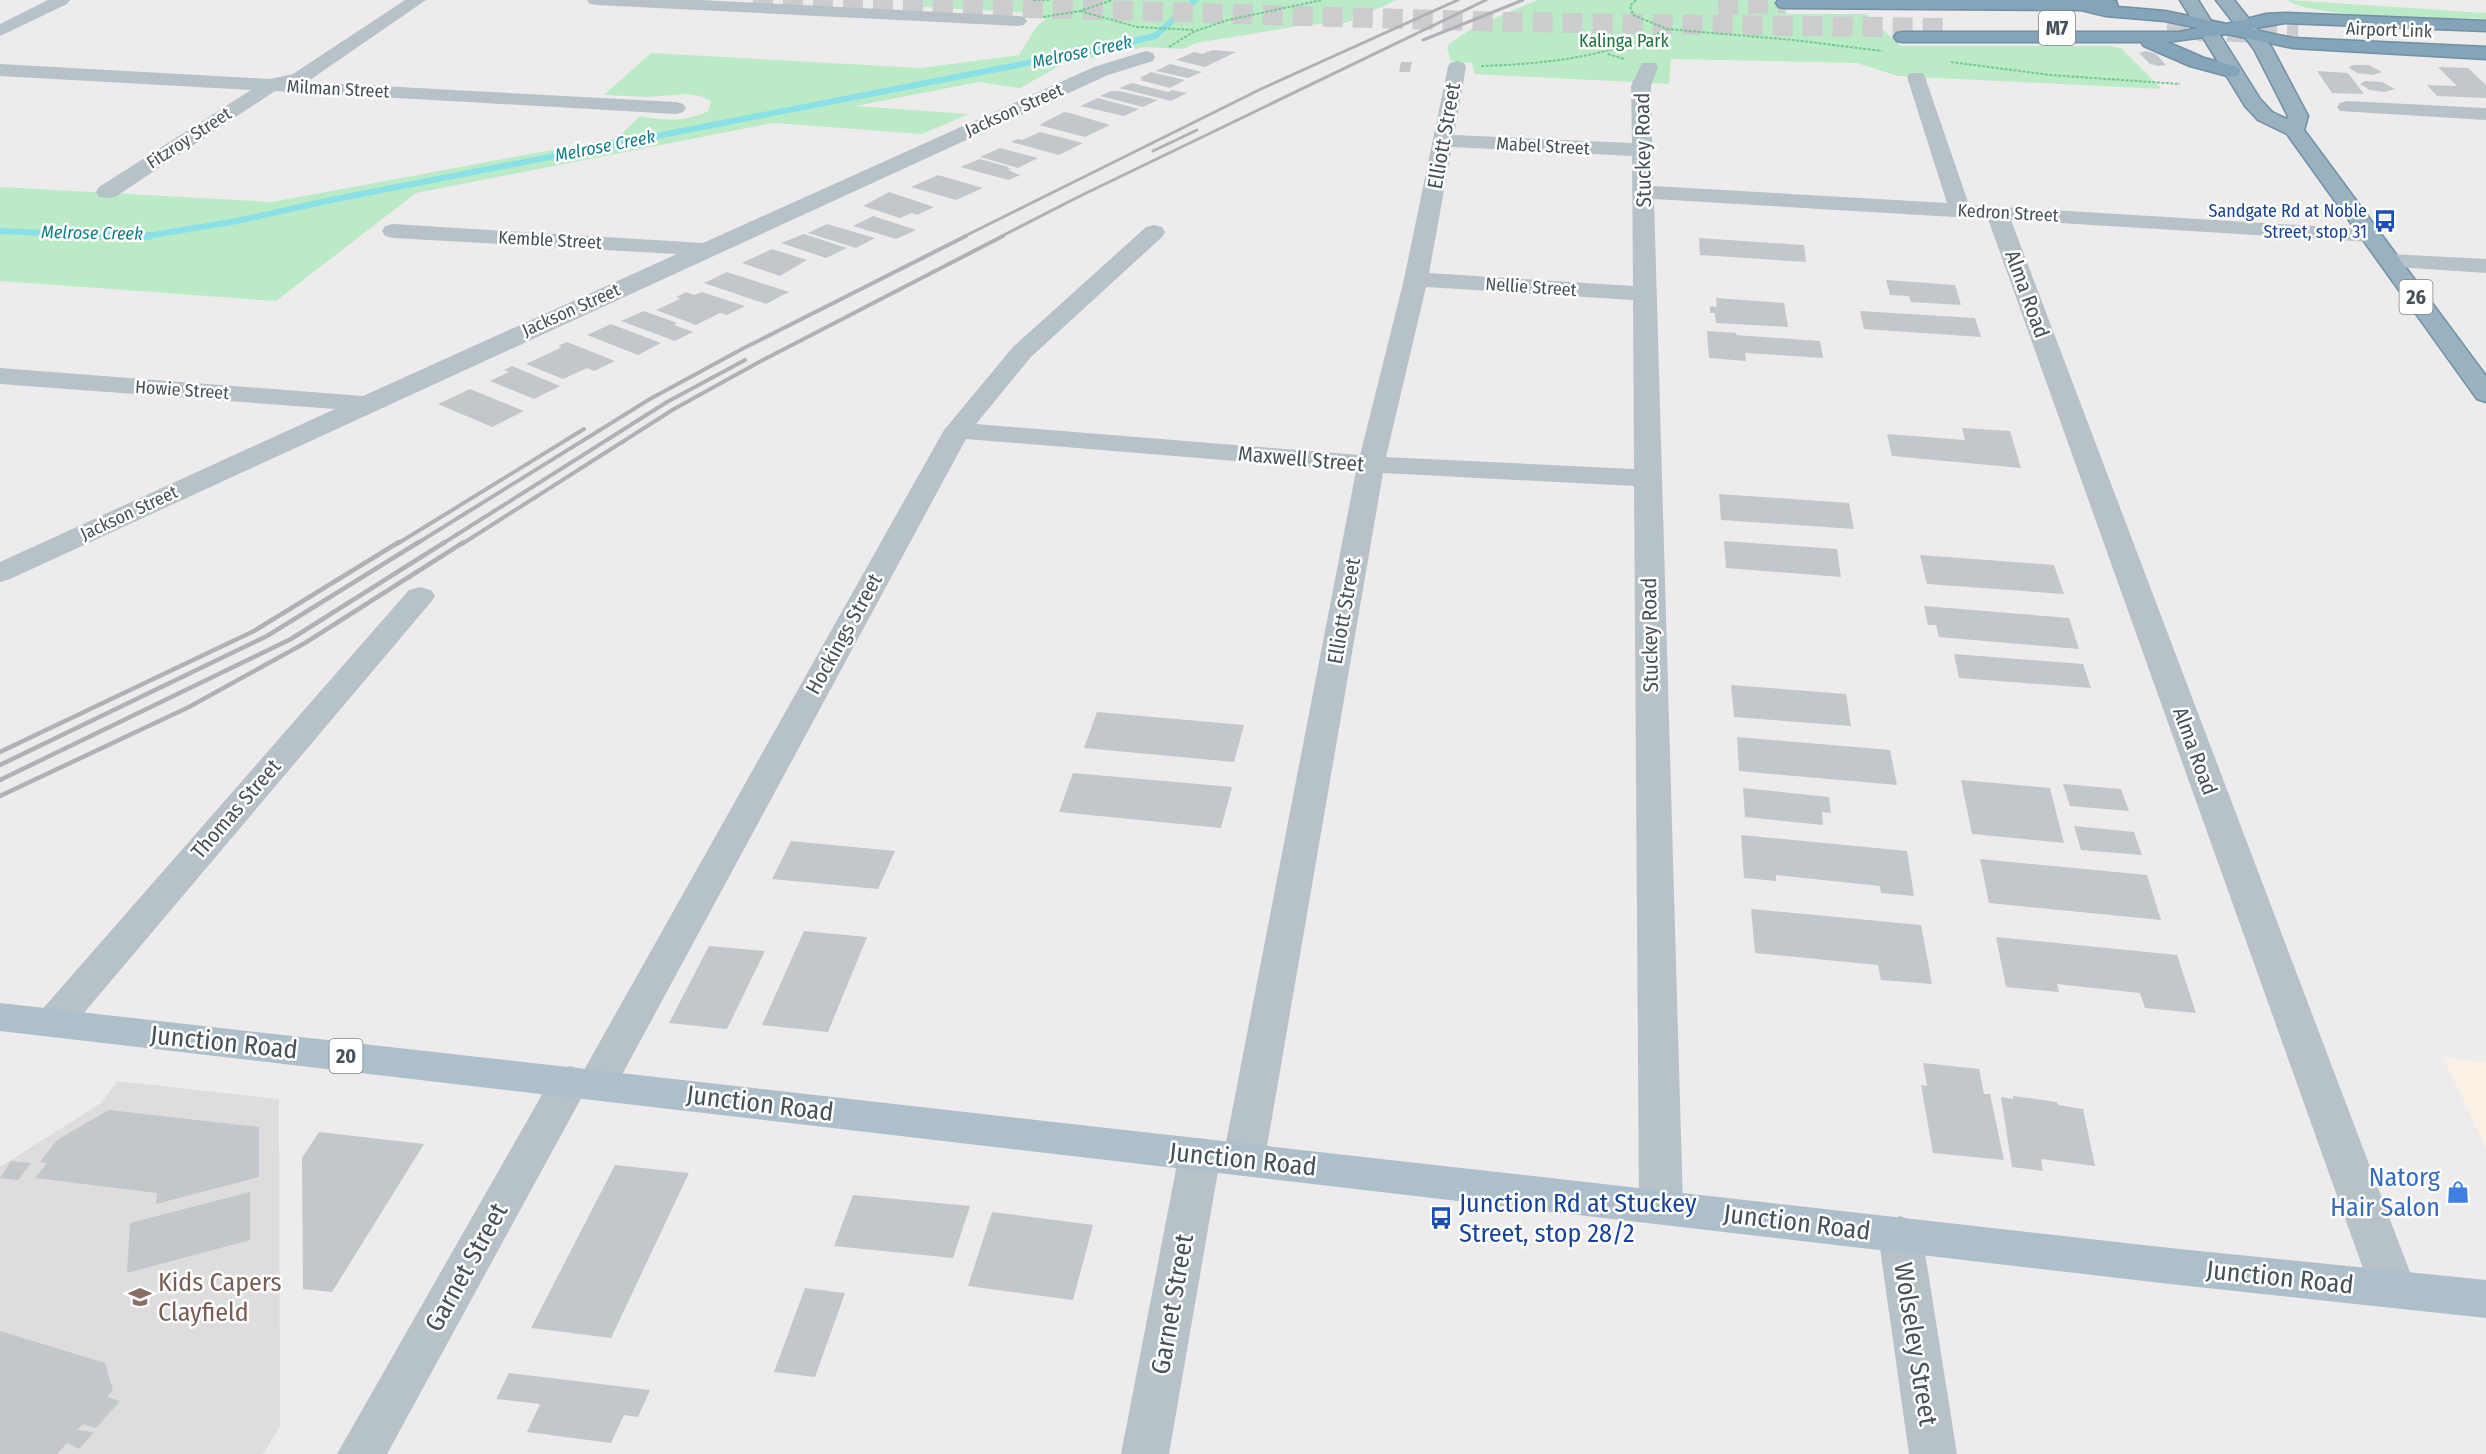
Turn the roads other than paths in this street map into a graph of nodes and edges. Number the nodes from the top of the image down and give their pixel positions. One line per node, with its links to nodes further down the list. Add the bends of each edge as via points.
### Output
1 (61, 0): 13 (street)
2 (390, 0): 34 (street, Fitzroy Street, via 273,77)
3 (417, 0): 34 (street, Fitzroy Street, via 300,78)
4 (596, 0): 10 (street)
5 (2150, 0): 12 (highway)
6 (2189, 0): 19 (highway, 26)
7 (2225, 0): 19 (highway, 26)
8 (2260, 2): 14 (highway)
9 (1785, 3): 12 (highway)
10 (757, 4): 15 (street)
11 (9, 7): 13 (street)
12 (2088, 7): 19 (highway)
13 (44, 9): 20 (street)
14 (2317, 18): 18 (highway); 19 (highway, via 2277,18)
15 (1018, 21)
16 (1943, 23): 17 (highway, M7)
17 (2164, 25)
18 (2486, 26)
19 (2227, 29): 23 (highway, via 2179,37); 25 (highway, via 2304,44); 27 (highway, 26); 32 (highway, 26)
20 (0, 31)
21 (2486, 34): 24 (highway, Airport Link, via 2295,30)
22 (1903, 37): 23 (highway)
23 (2137, 38): 32 (highway)
24 (2486, 41)
25 (2386, 48): 26 (highway); 27 (highway)
26 (2486, 53)
27 (2267, 56): 38 (highway, 26, via 2298,116)
28 (1146, 57): 48 (street, Jackson Street, via 1101,71)
29 (1457, 66): 39 (street, Elliott Street)
30 (1649, 66): 40 (street, Stuckey Road, via 1641,86)
31 (0, 70): 34 (street, Milman Street)
32 (2231, 71): 38 (highway, 26, via 2265,116)
33 (1916, 77): 43 (street)
34 (270, 85): 36 (street, Milman Street); 41 (street, Fitzroy Street)
35 (2347, 106): 37 (street)
36 (676, 108)
37 (2486, 114)
38 (2294, 130): 47 (highway, 26)
39 (1444, 141): 40 (street, Mabel Street); 51 (street, Elliott Street)
40 (1643, 150): 42 (street, Stuckey Road)
41 (107, 192)
42 (1644, 192): 43 (street, Kedron Street); 52 (street, Stuckey Road)
43 (1960, 211): 44 (street, Kedron Street)
44 (1997, 213): 47 (street, Kedron Street); 68 (street, Alma Road)
45 (393, 231): 48 (street, Kemble Street)
46 (1154, 232): 56 (street, Hockings Street, via 1022,352)
47 (2371, 235): 49 (highway, 26)
48 (707, 249): 55 (street, Jackson Street)
49 (2390, 261): 50 (street); 54 (highway, 26)
50 (2486, 266)
51 (1416, 279): 52 (street, Nellie Street); 57 (street, Elliott Street)
52 (1646, 294): 58 (street, Stuckey Road)
53 (0, 376): 55 (street, Howie Street)
54 (2486, 394)
55 (364, 404): 59 (street, Jackson Street)
56 (957, 430): 57 (street, Maxwell Street); 63 (street, Hockings Street)
57 (1371, 464): 58 (street, Maxwell Street); 65 (street, Elliott Street)
58 (1647, 478): 66 (street, Stuckey Road)
59 (0, 573)
60 (420, 596): 62 (street, Thomas Street)
61 (0, 1017): 62 (main road, Junction Road / 20)
62 (53, 1023): 63 (main road, Junction Road / 20)
63 (584, 1082): 64 (main road, Junction Road / 20); 70 (street, Garnet Street)
64 (1200, 1154): 65 (main road, Junction Road / 20); 71 (street, Garnet Street)
65 (1244, 1158): 66 (main road, Junction Road / 20)
66 (1661, 1206): 67 (main road, Junction Road / 20)
67 (1900, 1234): 68 (main road, Junction Road / 20); 72 (street, Wolseley Street)
68 (2393, 1288): 69 (main road, Junction Road / 20)
69 (2486, 1299)
70 (361, 1454)
71 (1144, 1454)
72 (1933, 1454)

